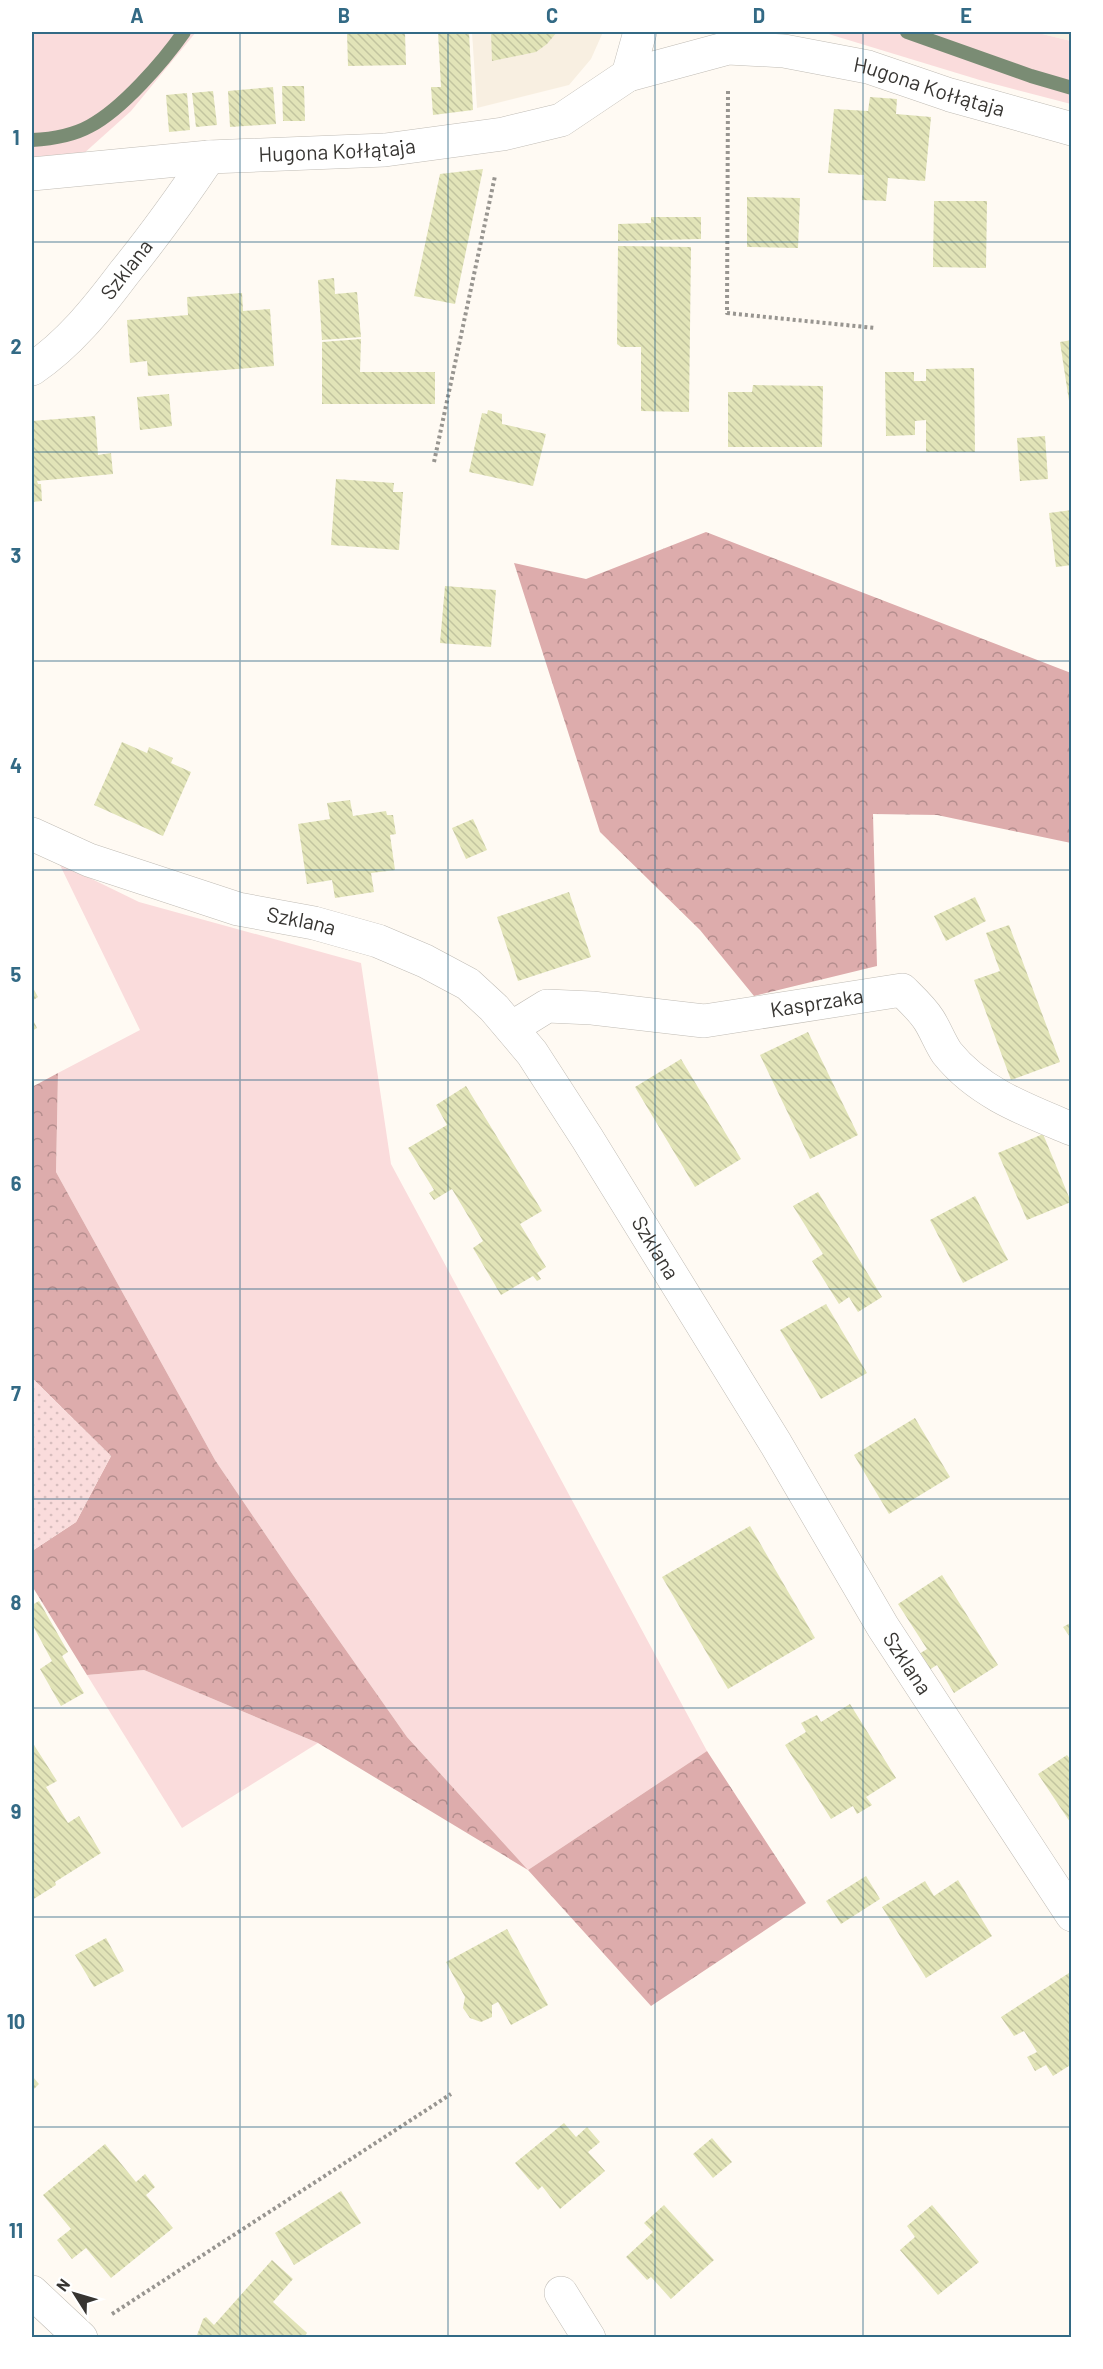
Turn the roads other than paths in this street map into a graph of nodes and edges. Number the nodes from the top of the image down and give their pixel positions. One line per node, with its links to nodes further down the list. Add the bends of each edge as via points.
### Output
1 (640, 32): 3 (street)
2 (739, 40): 3 (street, Hugona Kołłątaja); 4 (street, Hugona Kołłątaja, via 868,67)
3 (628, 75): 5 (street, Hugona Kołłątaja, via 561,120 503,134 385,150)
4 (1071, 129)
5 (209, 157): 6 (street, Hugona Kołłątaja); 7 (street, Szklana, via 99,306 56,352)
6 (32, 174)
7 (32, 369)
8 (32, 834): 9 (street, Szklana, via 89,860 238,909 314,922 378,941 468,984)
9 (513, 1027): 10 (street, Kasprzaka, via 547,1006 704,1021 902,990 929,1019 946,1052 965,1072 993,1094); 11 (street, Szklana, via 587,1138 776,1444 883,1627)
10 (1071, 1129)
11 (1071, 1915)
12 (32, 2292): 14 (street)
13 (561, 2293): 15 (street)
14 (80, 2336)
15 (589, 2337)

